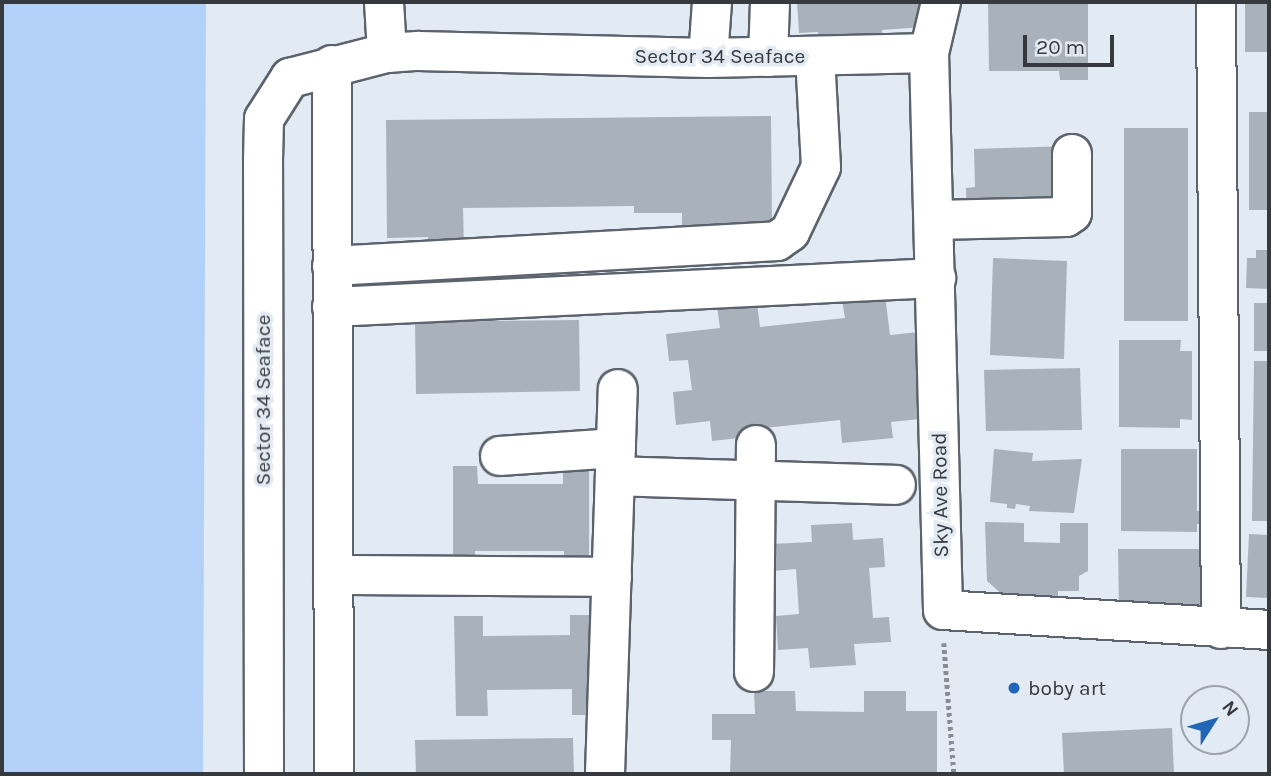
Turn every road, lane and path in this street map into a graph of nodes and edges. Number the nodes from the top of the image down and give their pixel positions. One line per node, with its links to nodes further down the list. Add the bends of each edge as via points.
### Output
1 (384, 2): 6 (street)
2 (712, 2): 10 (street)
3 (770, 2): 9 (street)
4 (941, 2): 7 (street)
5 (1216, 2): 24 (street)
6 (387, 53): 10 (street, Sector 34 Seaface); 11 (street, Sector 34 Seaface)
7 (929, 53): 8 (street, Sector 34 Seaface); 13 (street, Sky Ave Road)
8 (815, 56): 9 (street, Sector 34 Seaface); 14 (street, via 821,167 790,232 778,241)
9 (768, 57): 10 (street, Sector 34 Seaface)
10 (708, 58)
11 (332, 65): 14 (street); 28 (street, Sector 34 Seaface, via 290,78 264,119)
12 (1072, 154): 13 (street, via 1072,213 1066,217)
13 (934, 220): 15 (street, Sky Ave Road)
14 (332, 266): 16 (street)
15 (936, 278): 16 (street); 24 (street, Sky Ave Road, via 943,610)
16 (332, 307): 22 (street)
17 (618, 390): 19 (street)
18 (500, 456): 19 (street)
19 (615, 462): 20 (street); 23 (street)
20 (757, 463): 21 (street); 27 (street)
21 (896, 485)
22 (333, 575): 23 (street); 29 (street)
23 (612, 577): 30 (street)
24 (1221, 629): 25 (street, Sky Ave Road)
25 (1269, 630)
26 (944, 644): 31 (path)
27 (754, 673)
28 (264, 774)
29 (334, 774)
30 (605, 774)
31 (954, 774)

